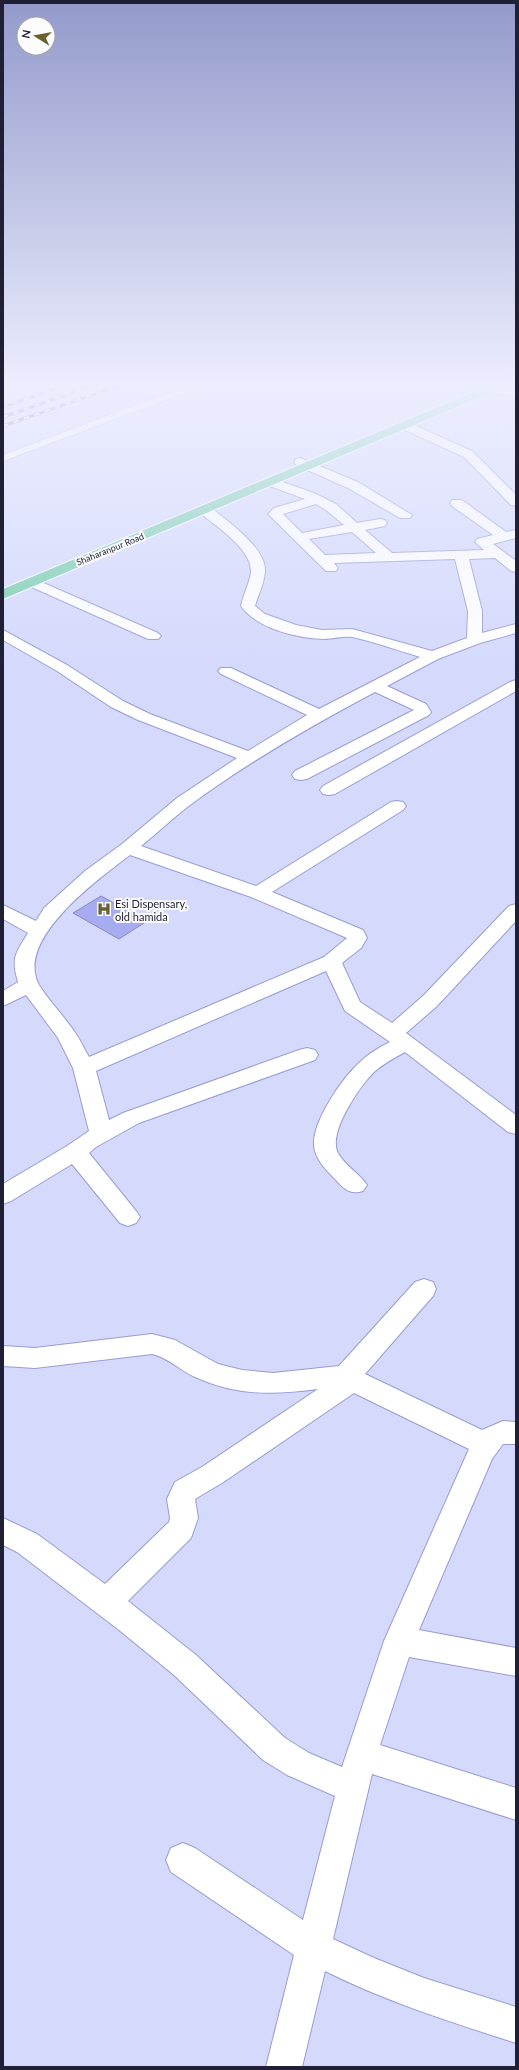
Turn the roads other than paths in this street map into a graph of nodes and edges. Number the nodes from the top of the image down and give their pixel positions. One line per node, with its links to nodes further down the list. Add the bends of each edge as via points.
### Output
1 (266, 480): 22 (main road, Shaharanpur Road)
2 (275, 480): 5 (main road, Shaharanpur Road)
3 (340, 480): 10 (street)
4 (494, 480): 7 (street)
5 (271, 482): 6 (street); 9 (main road, Shaharanpur Road)
6 (317, 500): 12 (street, via 331,507); 14 (street, via 275,513)
7 (516, 502)
8 (456, 503): 13 (street)
9 (205, 510): 21 (main road, Shaharanpur Road); 28 (street, via 236,534 256,562 258,571 248,606 256,614 269,621 304,631 322,634 352,633)
10 (405, 515)
11 (380, 523): 12 (street)
12 (354, 527): 14 (street); 17 (street)
13 (510, 535): 15 (street, via 482,542)
14 (300, 537): 18 (street)
15 (498, 554): 16 (street); 19 (street)
16 (461, 555): 17 (street); 27 (street, via 475,611)
17 (388, 557): 18 (street)
18 (321, 559): 20 (street)
19 (516, 568)
20 (336, 573)
21 (32, 582): 23 (main road, Shaharanpur Road); 26 (street)
22 (3, 588)
23 (3, 594)
24 (516, 628): 27 (street)
25 (3, 634): 33 (street, via 117,704 144,717)
26 (154, 636)
27 (476, 640): 28 (street)
28 (433, 656): 31 (street)
29 (226, 671): 32 (street)
30 (516, 685): 35 (street)
31 (374, 686): 32 (street); 34 (street, via 420,707 423,712)
32 (319, 715): 33 (street)
33 (249, 757): 37 (street, via 183,802)
34 (302, 775)
35 (329, 790)
36 (397, 806): 38 (street)
37 (128, 848): 38 (street); 41 (street, via 92,875 51,912)
38 (258, 893): 42 (street, via 356,934 354,944)
39 (3, 911): 41 (street)
40 (512, 921): 45 (street, via 430,1001)
41 (38, 930): 43 (street, via 28,948 24,965)
42 (331, 961): 45 (street, via 352,1006); 47 (street)
43 (29, 985): 44 (street); 47 (street, via 67,1036)
44 (3, 999)
45 (400, 1037): 48 (street); 51 (street, via 367,1067 347,1093 328,1126 325,1148 332,1160)
46 (307, 1055): 49 (street, via 131,1118)
47 (84, 1068): 49 (street)
48 (516, 1126)
49 (101, 1133): 50 (street)
50 (75, 1152): 52 (street); 53 (street)
51 (355, 1185)
52 (6, 1186)
53 (128, 1217)
54 (424, 1289): 56 (street)
55 (3, 1356): 56 (street, via 35,1358 158,1344 197,1366 228,1378 249,1382 278,1384 327,1377)
56 (350, 1378): 58 (street); 60 (street, via 212,1475 185,1491 181,1499 184,1518 181,1529)
57 (516, 1433): 58 (street, via 500,1432 491,1436)
58 (486, 1444): 61 (street)
59 (3, 1531): 60 (street, via 27,1543)
60 (106, 1602): 64 (street, via 185,1666 274,1749 298,1764)
61 (399, 1642): 62 (street); 63 (street)
62 (516, 1662)
63 (361, 1755): 64 (street); 65 (street)
64 (353, 1788): 67 (street)
65 (516, 1804)
66 (183, 1860): 67 (street)
67 (313, 1948): 68 (street, via 424,1996); 69 (street)
68 (516, 2025)
69 (284, 2067)

